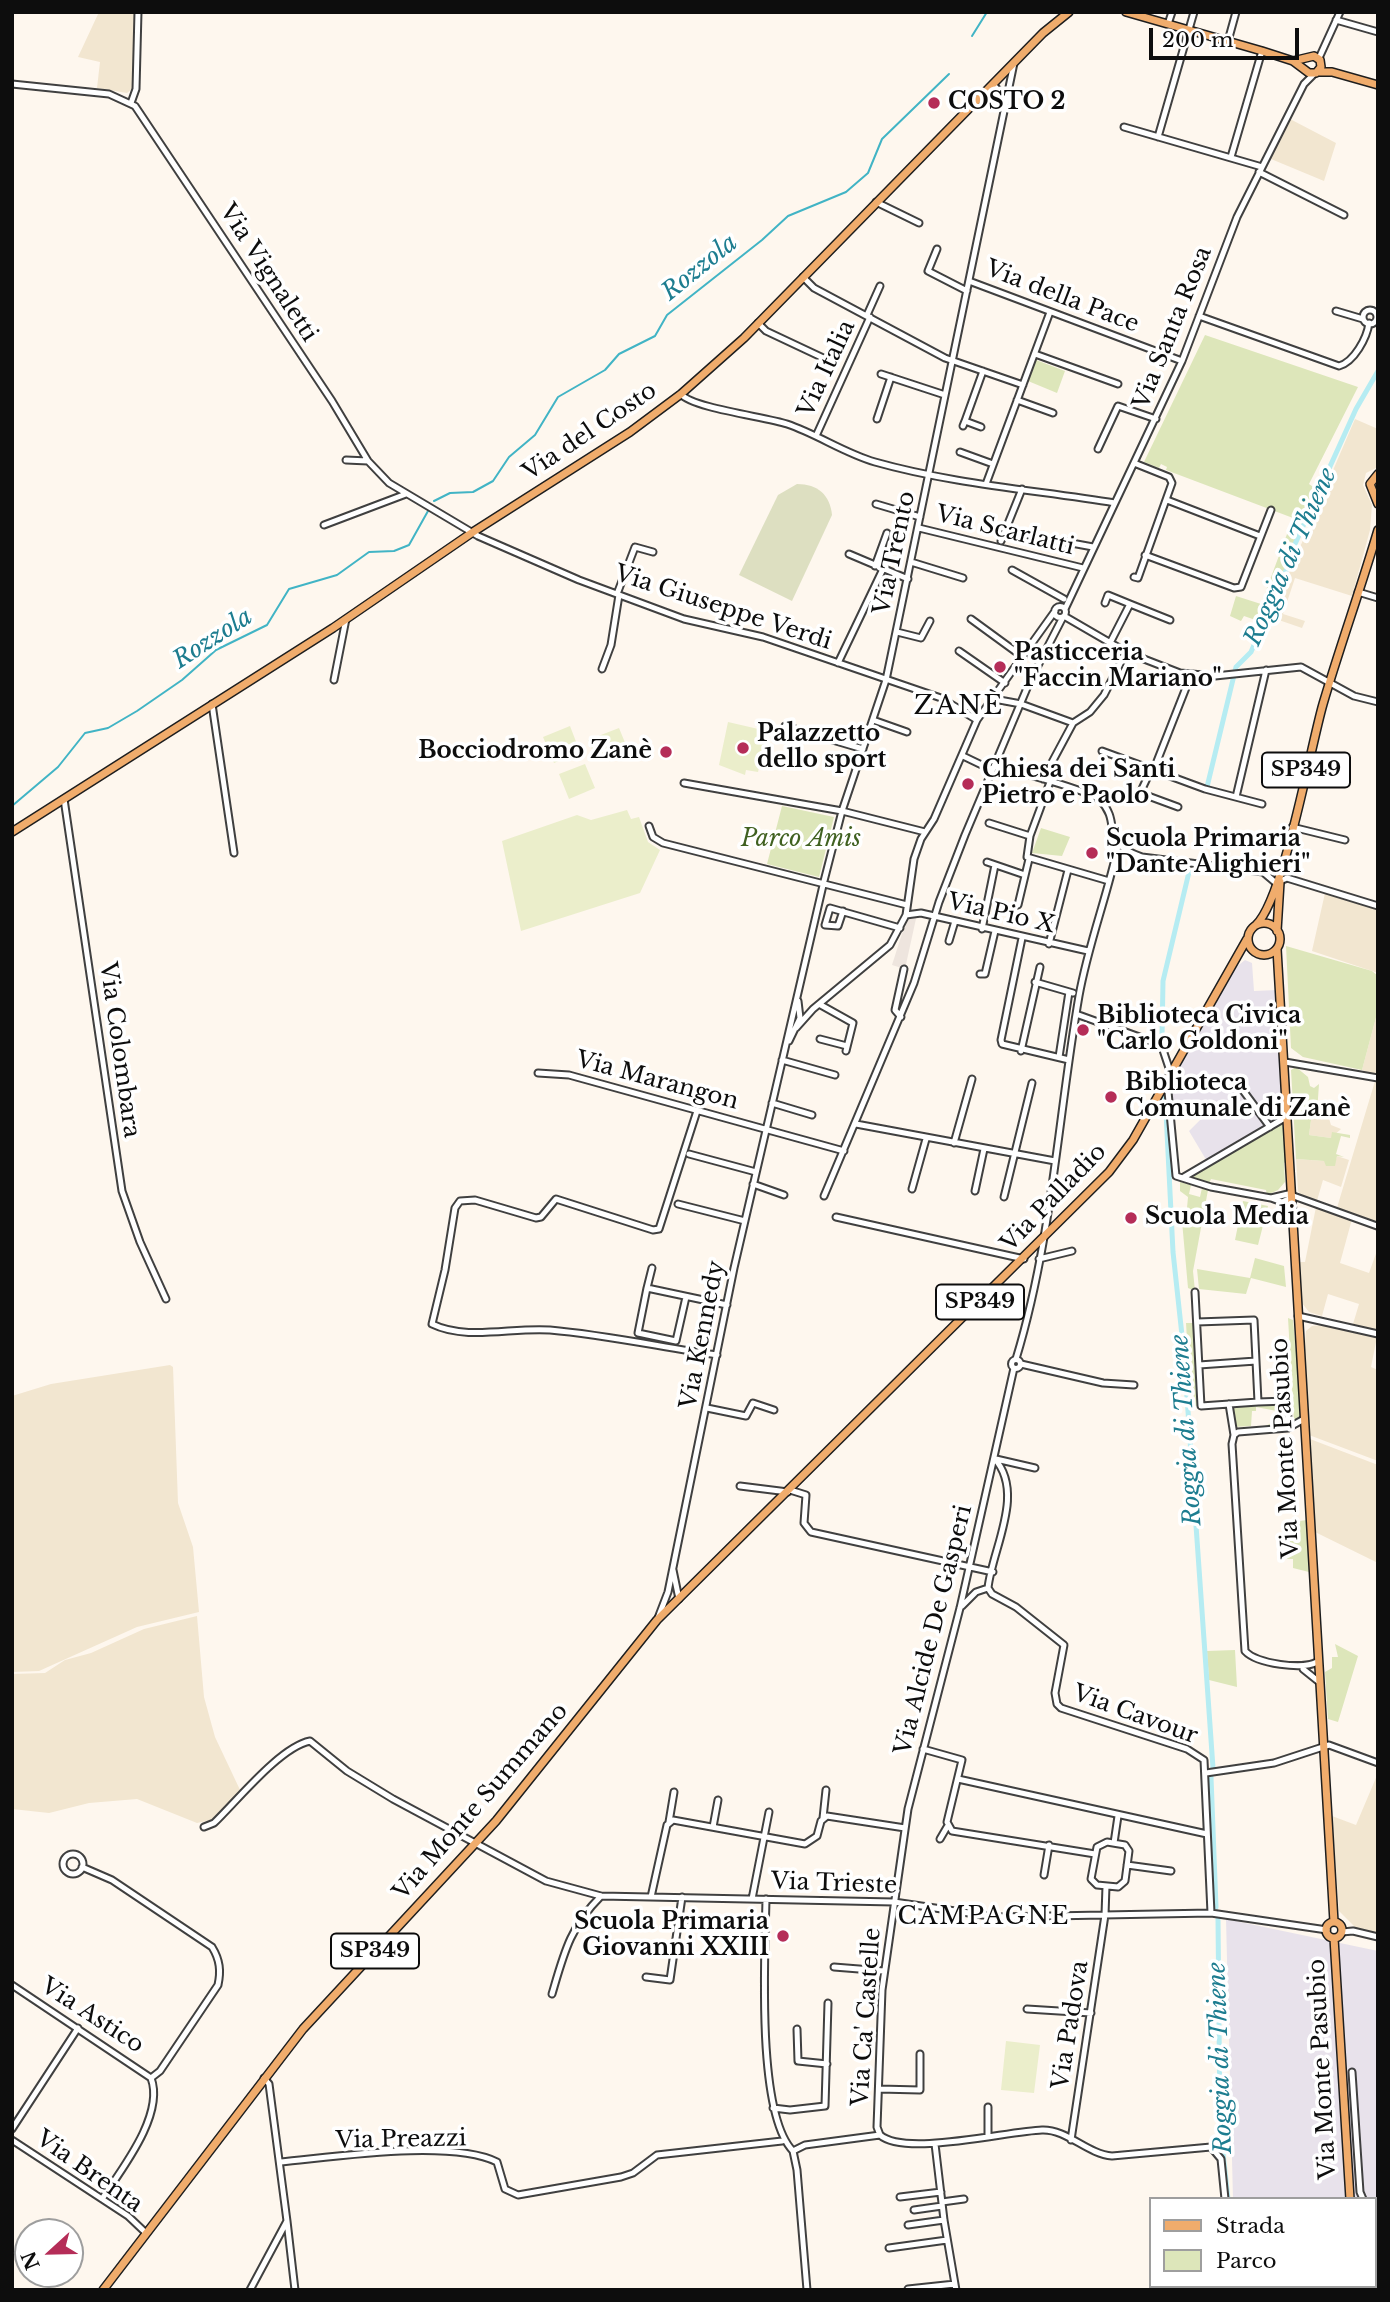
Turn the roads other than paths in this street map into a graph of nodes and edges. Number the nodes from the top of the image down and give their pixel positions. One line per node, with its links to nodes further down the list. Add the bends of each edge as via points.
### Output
1 (138, 12): 25 (street, via 136,89)
2 (1069, 12): 8 (main road, Via del Costo)
3 (1126, 12): 10 (main road)
4 (1172, 12): 10 (street)
5 (1194, 12): 11 (street)
6 (1236, 12): 13 (street)
7 (1340, 12): 9 (street)
8 (1061, 15): 16 (main road, Via del Costo)
9 (1336, 20): 12 (street); 17 (street)
10 (1168, 24): 11 (main road)
11 (1188, 30): 13 (main road); 28 (street)
12 (1378, 32)
13 (1228, 41): 14 (main road)
14 (1262, 51): 15 (main road); 29 (street)
15 (1293, 61): 17 (main road); 18 (main road)
16 (1014, 63): 19 (main road, Via del Costo); 24 (street, Via Trento)
17 (1315, 64): 18 (main road); 18 (main road); 22 (street, Via Santa Rosa); 23 (main road)
18 (1304, 69): 22 (street, Via Santa Rosa)
19 (1000, 78): 21 (main road, Via del Costo); 24 (street)
20 (12, 84): 25 (street, via 110,94)
21 (993, 84): 26 (street, via 1003,96); 31 (main road, Via del Costo)
22 (1304, 84): 30 (street, Via Santa Rosa)
23 (1378, 85)
24 (1010, 87): 26 (street, Via Trento)
25 (131, 103): 68 (street, Via Vignaletti, via 155,132)
26 (1004, 111): 36 (street, Via Trento)
27 (1124, 127): 28 (street)
28 (1158, 137): 29 (street)
29 (1231, 157): 30 (street)
30 (1260, 169): 32 (street); 43 (street, Via Santa Rosa)
31 (876, 202): 33 (street); 35 (main road, Via del Costo)
32 (1344, 215)
33 (919, 223)
34 (937, 249): 38 (street, via 928,271)
35 (803, 277): 42 (street, via 814,288); 45 (main road, Via del Costo)
36 (969, 281): 38 (street, Via Trento); 40 (street, Via della Pace)
37 (880, 286): 42 (street, Via Italia)
38 (967, 290): 49 (street, Via Trento)
39 (1336, 311): 44 (street)
40 (1050, 312): 48 (street); 50 (street, Via della Pace)
41 (1377, 313): 44 (street, via 1368,310); 46 (street)
42 (869, 316): 49 (street); 64 (street, Via Italia)
43 (1199, 316): 46 (street, via 1339,366 1349,360); 50 (street, Via Santa Rosa)
44 (1363, 319): 46 (street)
45 (758, 323): 51 (street); 57 (main road, Via del Costo)
46 (1368, 326): 47 (street)
47 (1378, 332)
48 (1035, 354): 55 (street); 56 (street)
49 (953, 360): 52 (street); 58 (street, Via Trento)
50 (1182, 361): 62 (street, Via Santa Rosa)
51 (834, 363)
52 (983, 371): 56 (street); 63 (street, via 964,424)
53 (881, 374): 54 (street)
54 (891, 377): 58 (street); 61 (street)
55 (1118, 384)
56 (1023, 385): 59 (street)
57 (681, 394): 64 (street); 86 (main road, Via del Costo)
58 (945, 395): 72 (street, Via Trento)
59 (1017, 400): 60 (street); 70 (street)
60 (1053, 414)
61 (877, 419)
62 (1156, 419): 65 (street, via 1118,406); 69 (street, Via Santa Rosa)
63 (981, 427)
64 (816, 436): 72 (street, via 872,461)
65 (1098, 449)
66 (960, 452): 70 (street)
67 (346, 460): 68 (street)
68 (368, 461): 76 (street, Via Vignaletti)
69 (1134, 463): 77 (street, via 1169,477 1172,483); 78 (street, Via Santa Rosa)
70 (993, 464): 73 (street)
71 (1378, 474): 75 (main road, via 1370,481)
72 (928, 476): 73 (street); 82 (street, Via Trento)
73 (986, 484): 74 (street)
74 (1022, 489): 78 (street); 90 (street)
75 (1376, 492): 80 (main road)
76 (406, 494): 83 (street); 86 (street, Via Vignaletti)
77 (1167, 500): 89 (street); 94 (street)
78 (1115, 503): 91 (street, Via Santa Rosa)
79 (876, 504): 82 (street)
80 (1378, 504)
81 (1271, 510): 89 (street)
82 (920, 517): 84 (street, Via Trento)
83 (324, 525)
84 (919, 528): 95 (street, Via Trento); 97 (street, Via Scarlatti)
85 (1378, 530): 104 (main road, SP349)
86 (473, 532): 105 (street, Via Giuseppe Verdi); 111 (main road, Via del Costo)
87 (887, 533): 96 (street)
88 (1028, 535): 91 (street)
89 (1260, 536): 94 (street, via 1237,588)
90 (1001, 541)
91 (1093, 547): 97 (street, Via Santa Rosa)
92 (653, 552): 105 (street, via 635,547)
93 (849, 554): 96 (street)
94 (1145, 555): 100 (street, via 1138,578)
95 (911, 562): 101 (street); 102 (street, Via Trento)
96 (875, 566): 98 (street)
97 (1083, 568): 103 (street, Via Santa Rosa)
98 (883, 569): 102 (street); 120 (street)
99 (1012, 570): 107 (street)
100 (1134, 577)
101 (963, 578)
102 (908, 579): 115 (street, Via Trento)
103 (1075, 585): 107 (street, Via Santa Rosa); 110 (street, Via Santa Rosa)
104 (1358, 592): 106 (street); 126 (main road, SP349)
105 (618, 594): 120 (street, Via Giuseppe Verdi, via 684,619 762,637); 121 (street, via 611,645)
106 (1378, 598)
107 (1064, 599): 110 (street, Via Santa Rosa)
108 (1105, 603): 109 (street, via 1108,595)
109 (1130, 604): 113 (street); 116 (street)
110 (1061, 613): 116 (street); 119 (street, via 1048,622); 131 (street)
111 (346, 619): 124 (street); 130 (main road, Via del Costo)
112 (971, 619): 119 (street)
113 (1170, 620)
114 (930, 621): 115 (street, via 921,638)
115 (897, 632): 125 (street, Via Trento)
116 (1110, 643): 118 (street)
117 (958, 651): 127 (street)
118 (1126, 652): 123 (street); 134 (street, via 1096,706)
119 (1023, 657): 127 (street)
120 (838, 663): 125 (street, Via Giuseppe Verdi)
121 (602, 669)
122 (1266, 670): 123 (street); 126 (street, via 1301,667); 147 (street)
123 (1191, 675): 143 (street)
124 (334, 680)
125 (886, 680): 132 (street, Via Trento); 133 (street, Via Giuseppe Verdi, via 941,698)
126 (1330, 682): 129 (street, via 1354,696); 154 (main road, SP349)
127 (1005, 683): 128 (street)
128 (994, 699): 131 (street); 133 (street)
129 (1378, 702)
130 (212, 704): 148 (main road, Via del Costo); 160 (street)
131 (1021, 704): 134 (street); 142 (street)
132 (873, 720): 137 (street); 138 (street, Via Trento)
133 (977, 720): 140 (street)
134 (1073, 723): 144 (street)
135 (785, 726): 136 (street)
136 (801, 732): 138 (street); 141 (street)
137 (907, 732)
138 (863, 749): 151 (street, Via Trento)
139 (1102, 751): 143 (street)
140 (962, 756): 142 (street); 156 (street)
141 (792, 759)
142 (994, 768): 144 (street); 180 (street)
143 (1154, 769): 147 (street); 150 (street, via 1140,793)
144 (1043, 779): 145 (street)
145 (1050, 782): 157 (street); 159 (street, via 1099,799)
146 (684, 783): 151 (street)
147 (1236, 797): 149 (street)
148 (64, 799): 155 (main road, Via del Costo); 263 (street, Via Colombara, via 122,1191)
149 (1262, 804)
150 (1178, 807)
151 (842, 811): 156 (street); 168 (street, Via Trento)
152 (989, 823): 157 (street)
153 (649, 826): 168 (street, via 653,837 663,843)
154 (1292, 827): 158 (street); 165 (main road, SP349)
155 (12, 832)
156 (925, 832): 171 (street, via 914,859)
157 (1030, 836): 161 (street)
158 (1345, 840)
159 (1118, 846): 166 (street, via 1142,857); 169 (street, Via Alcide De Gasperi)
160 (234, 853)
161 (1029, 859): 164 (street); 167 (street)
162 (987, 862): 163 (street)
163 (995, 864): 167 (street); 186 (street)
164 (1068, 870): 169 (street); 192 (street)
165 (1280, 871): 166 (street); 170 (main road, SP349)
166 (1269, 874): 170 (street)
167 (1025, 875): 173 (street)
168 (824, 881): 172 (street); 182 (street, Via Trento)
169 (1109, 881): 194 (street, Via Alcide De Gasperi)
170 (1278, 885): 174 (street, via 1287,878); 175 (main road, SP349); 178 (main road, SP349)
171 (910, 894): 172 (street); 177 (street)
172 (907, 905): 179 (street)
173 (1018, 905)
174 (1378, 906)
175 (1268, 907): 178 (main road); 184 (main road, SP349)
176 (843, 911): 183 (street, via 838,926); 183 (street, via 830,908); 185 (street)
177 (915, 912): 179 (street, Via Pio X); 180 (street, Via Pio X)
178 (1278, 913): 187 (main road, SP349)
179 (906, 915): 185 (street)
180 (934, 916): 181 (street, Via Pio X); 208 (street)
181 (955, 921): 186 (street, Via Pio X); 191 (street)
182 (815, 922): 183 (street); 206 (street, Via Trento)
183 (825, 925)
184 (1256, 925): 187 (main road, via 1266,923); 190 (main road, SP349)
185 (900, 928): 204 (street, via 881,955)
186 (982, 929): 188 (street, Via Pio X)
187 (1278, 931): 193 (main road, SP349)
188 (995, 932): 189 (street, Via Pio X); 200 (street, via 985,974)
189 (1021, 937): 192 (street, Via Pio X); 211 (street, via 1001,1040)
190 (1247, 939): 195 (main road, via 1249,948); 196 (main road, SP349)
191 (949, 941)
192 (1049, 944): 194 (street, Via Pio X)
193 (1277, 949): 195 (main road); 199 (main road, Via Monte Pasubio)
194 (1088, 951): 203 (street, Via Alcide De Gasperi)
195 (1259, 955): 196 (main road); 199 (main road, via 1269,958)
196 (1231, 966): 218 (main road, Via Palladio / SP349)
197 (1040, 967): 201 (street)
198 (904, 969): 208 (street, via 895,1010)
199 (1279, 971): 215 (main road, Via Monte Pasubio)
200 (980, 974)
201 (1035, 982): 202 (street); 211 (street)
202 (1069, 992): 203 (street); 213 (street)
203 (1079, 994): 207 (street, Via Alcide De Gasperi)
204 (819, 1004): 205 (street); 210 (street, via 853,1023 846,1048)
205 (813, 1009): 206 (street); 209 (street)
206 (797, 1012): 209 (street, Via Trento)
207 (1076, 1014): 214 (street, Via Alcide De Gasperi); 218 (street, via 1161,1047)
208 (901, 1017): 227 (street)
209 (793, 1026): 212 (street, Via Kennedy)
210 (820, 1039)
211 (1021, 1051): 213 (street)
212 (782, 1058): 217 (street); 223 (street, Via Kennedy)
213 (1059, 1058): 214 (street)
214 (1069, 1060): 236 (street, Via Alcide De Gasperi)
215 (1285, 1062): 219 (street); 226 (main road, Via Monte Pasubio)
216 (538, 1073): 224 (street, Via Marangon, via 569,1075)
217 (835, 1075)
218 (1169, 1078): 238 (street, via 1175,1174); 255 (main road, Via Palladio / SP349, via 1109,1172)
219 (1378, 1078)
220 (972, 1079): 231 (street)
221 (1236, 1081): 228 (street)
222 (1032, 1083): 235 (street)
223 (772, 1102): 225 (street); 229 (street, Via Kennedy)
224 (698, 1111): 229 (street, Via Marangon); 268 (street, via 663,1224 656,1230 556,1199 536,1218 475,1200 460,1201 432,1324 475,1332 549,1330)
225 (812, 1115)
226 (1288, 1116): 228 (street); 239 (main road, Via Monte Pasubio)
227 (856, 1124): 230 (street); 233 (street)
228 (1270, 1127): 238 (street)
229 (766, 1128): 233 (street, Via Marangon); 237 (street, Via Kennedy)
230 (926, 1139): 231 (street); 241 (street)
231 (954, 1143): 232 (street)
232 (984, 1149): 235 (street); 242 (street)
233 (844, 1151): 245 (street)
234 (689, 1154): 237 (street)
235 (1014, 1154): 236 (street); 246 (street)
236 (1055, 1161): 255 (street, Via Alcide De Gasperi)
237 (756, 1172): 240 (street, Via Kennedy)
238 (1184, 1177): 248 (street)
239 (1292, 1182): 244 (street); 247 (main road, Via Monte Pasubio)
240 (753, 1184): 243 (street); 253 (street, Via Kennedy)
241 (912, 1189)
242 (975, 1191)
243 (785, 1195)
244 (1280, 1195): 247 (street); 248 (street)
245 (824, 1196)
246 (1004, 1197)
247 (1293, 1197): 249 (street); 251 (main road, Via Monte Pasubio); 254 (street)
248 (1271, 1198): 249 (street)
249 (1282, 1202): 251 (street)
250 (678, 1204): 253 (street)
251 (1293, 1214): 265 (main road, Via Monte Pasubio)
252 (836, 1217): 257 (street)
253 (745, 1221): 264 (street, Via Kennedy)
254 (1377, 1226)
255 (1043, 1239): 257 (main road, Via Palladio / SP349); 258 (street, Via Alcide De Gasperi)
256 (1072, 1251): 258 (street)
257 (1024, 1259): 284 (main road, Via Palladio / SP349)
258 (1039, 1259): 270 (street, Via Alcide De Gasperi)
259 (652, 1268): 260 (street)
260 (646, 1288): 262 (street); 262 (street, via 638,1333 659,1339 676,1340)
261 (1195, 1292): 266 (street)
262 (686, 1297): 264 (street)
263 (166, 1299)
264 (727, 1305): 268 (street, Via Kennedy)
265 (1298, 1316): 267 (street); 277 (main road, Via Monte Pasubio)
266 (1197, 1322): 269 (street, via 1254,1320); 271 (street)
267 (1378, 1334)
268 (717, 1355): 275 (street, Via Kennedy)
269 (1256, 1361): 271 (street); 273 (street)
270 (1017, 1364): 272 (street); 281 (street, Via Alcide De Gasperi)
271 (1199, 1365): 274 (street, via 1201,1406)
272 (1134, 1385)
273 (1258, 1402): 274 (street); 278 (street, via 1287,1401)
274 (1229, 1404): 279 (street)
275 (707, 1408): 276 (street, via 746,1416 754,1404); 286 (street, Via Kennedy)
276 (774, 1410)
277 (1304, 1419): 278 (street); 280 (main road, Via Monte Pasubio)
278 (1288, 1425): 279 (street); 280 (street)
279 (1234, 1434): 296 (street, via 1245,1651)
280 (1305, 1435): 295 (main road, Via Monte Pasubio)
281 (995, 1459): 282 (street); 285 (street, Via Alcide De Gasperi); 287 (street, via 1007,1500)
282 (1035, 1468)
283 (740, 1486): 284 (street)
284 (789, 1491): 285 (street, via 806,1495 804,1523 811,1532); 289 (main road, Via Palladio / SP349)
285 (968, 1565): 287 (street); 293 (street, Via Alcide De Gasperi)
286 (673, 1570): 288 (street); 291 (street, Via Kennedy)
287 (993, 1572): 290 (street)
288 (677, 1581): 289 (street); 292 (street)
289 (694, 1584): 292 (main road, Via Palladio / SP349)
290 (988, 1588): 293 (street); 301 (street, Via Cavour, via 1063,1645 1057,1704 1194,1751 1204,1760)
291 (668, 1592): 292 (street); 294 (street, Via Kennedy)
292 (678, 1600): 294 (main road, Via Monte Summano / SP349)
293 (960, 1608): 299 (street, Via Alcide De Gasperi)
294 (657, 1620): 318 (main road, Via Monte Summano / SP349)
295 (1317, 1662): 296 (street); 297 (main road, Via Monte Pasubio)
296 (1303, 1669): 297 (street)
297 (1318, 1681): 298 (main road, Via Monte Pasubio)
298 (1324, 1746): 300 (street, via 1333,1745); 301 (street, via 1274,1763); 336 (main road, Via Monte Pasubio)
299 (923, 1749): 302 (street, via 962,1760); 313 (street, Via Alcide De Gasperi)
300 (1378, 1763)
301 (1206, 1773): 314 (street, Via Cavour)
302 (958, 1779): 307 (street); 312 (street)
303 (826, 1790): 308 (street)
304 (674, 1792): 309 (street)
305 (718, 1800): 311 (street)
306 (769, 1812): 315 (street)
307 (1118, 1816): 314 (street); 317 (street)
308 (823, 1818): 313 (street); 315 (street, via 812,1842)
309 (669, 1822): 311 (street); 327 (street)
310 (204, 1827): 318 (street, Via Trieste, via 215,1823 278,1757 310,1741 347,1772)
311 (713, 1827): 315 (street)
312 (947, 1827): 316 (street); 319 (street)
313 (905, 1828): 331 (street, Via Alcide De Gasperi)
314 (1207, 1834): 332 (street, Via Cavour)
315 (764, 1837): 329 (street)
316 (940, 1839)
317 (1114, 1843): 320 (street, via 1100,1843); 321 (street, via 1128,1847)
318 (476, 1844): 326 (street, Via Trieste, via 546,1881); 355 (main road, Via Monte Summano / SP349, via 321,2009)
319 (1049, 1845): 320 (street); 324 (street)
320 (1095, 1854): 325 (street, via 1091,1879)
321 (1127, 1865): 323 (street); 325 (street, via 1122,1886)
322 (82, 1867): 354 (street, Via Astico, via 112,1880 212,1947 217,1956 218,1985)
323 (1171, 1871)
324 (1044, 1875)
325 (1106, 1886): 333 (street, Via Padova)
326 (601, 1896): 327 (street, Via Trieste); 345 (street, via 569,1936)
327 (651, 1897): 328 (street, Via Trieste)
328 (682, 1897): 329 (street, Via Trieste); 334 (street)
329 (752, 1899): 330 (street, Via Trieste)
330 (766, 1899): 331 (street, Via Trieste); 358 (street, via 768,2067)
331 (894, 1902): 333 (street, Via Trieste, via 996,1917); 342 (street, Via Ca' Castelle)
332 (1211, 1913): 333 (street, Via Trieste); 337 (street, Via Trieste)
333 (1105, 1915): 348 (street, Via Padova)
334 (681, 1919): 335 (street); 343 (street, via 670,1980)
335 (704, 1919)
336 (1334, 1922): 337 (main road, Via Monte Pasubio); 338 (main road, Via Monte Pasubio, via 1341,1925)
337 (1326, 1930): 340 (main road, Via Monte Pasubio)
338 (1342, 1932): 339 (street); 340 (main road, Via Monte Pasubio)
339 (1378, 1937)
340 (1334, 1938): 371 (main road, Via Monte Pasubio)
341 (834, 1967): 342 (street)
342 (884, 1971): 356 (street, Via Ca' Castelle)
343 (646, 1977)
344 (12, 1985): 349 (street, Via Astico)
345 (552, 1993)
346 (828, 2003): 352 (street)
347 (1027, 2010): 348 (street)
348 (1091, 2013): 364 (street, Via Padova)
349 (78, 2028): 354 (street, Via Astico); 359 (street)
350 (797, 2029): 352 (street, via 798,2061)
351 (920, 2054): 356 (street, via 920,2090)
352 (827, 2064): 358 (street, via 825,2106)
353 (1352, 2072): 372 (street, Via Monte Pasubio)
354 (151, 2078): 373 (street, Via Astico, via 145,2132)
355 (264, 2078): 367 (street, via 269,2084); 380 (main road, Via Monte Summano / SP349)
356 (879, 2089): 360 (street, Via Ca' Castelle)
357 (988, 2107): 361 (street)
358 (773, 2108): 363 (street)
359 (12, 2129)
360 (880, 2135): 365 (street, via 888,2140); 366 (street, via 805,2145)
361 (988, 2137): 364 (street, via 1051,2130); 365 (street)
362 (12, 2140): 373 (street, Via Brenta)
363 (782, 2141): 366 (street); 367 (street, Via Preazzi, via 657,2155 621,2177 518,2195 505,2189 496,2162 487,2158 433,2152)
364 (1074, 2142): 370 (street, via 1112,2156 1211,2147 1221,2159)
365 (935, 2144): 368 (street)
366 (793, 2151): 388 (street)
367 (281, 2162): 378 (street)
368 (940, 2192): 369 (street); 375 (street)
369 (900, 2197)
370 (1225, 2197)
371 (1350, 2197)
372 (1362, 2197)
373 (102, 2199): 380 (street, Via Brenta)
374 (964, 2199): 375 (street)
375 (942, 2204): 376 (street); 377 (street)
376 (914, 2210)
377 (944, 2220): 379 (street); 381 (street)
378 (287, 2221): 386 (street); 387 (street)
379 (908, 2225)
380 (146, 2234): 385 (main road, Via Monte Summano / SP349)
381 (947, 2240): 382 (street); 383 (street)
382 (888, 2248)
383 (956, 2287): 384 (street)
384 (908, 2289)
385 (103, 2290)
386 (250, 2290)
387 (295, 2290)
388 (807, 2290)

